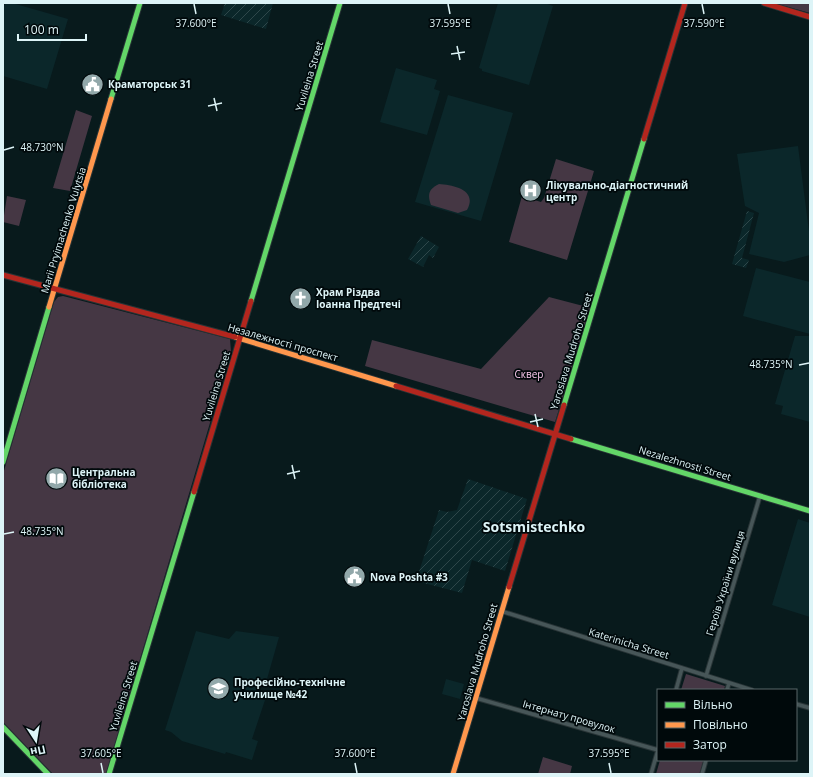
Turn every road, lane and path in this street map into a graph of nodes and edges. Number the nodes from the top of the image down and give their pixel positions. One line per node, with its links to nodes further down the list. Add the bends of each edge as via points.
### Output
1 (140, 3): 7 (street, Marii Pryimachenko Vulytsia)
2 (340, 3): 8 (street, Yuvileina Street)
3 (685, 3): 9 (street, Yaroslava Mudroho Street)
4 (764, 3): 5 (street)
5 (810, 17)
6 (3, 275): 7 (street, Незалежності проспект)
7 (54, 290): 8 (street, Незалежності проспект); 10 (street, Marii Pryimachenko Vulytsia)
8 (239, 338): 9 (street, Незалежності проспект); 28 (street, Yuvileina Street)
9 (555, 433): 11 (street, Nezalezhnosti Street); 13 (street, Yaroslava Mudroho Street)
10 (3, 462)
11 (760, 496): 12 (street, Nezalezhnosti Street); 15 (street, Героїв України вулиця)
12 (810, 510)
13 (501, 611): 14 (street, Katerinicha Street); 20 (street, Yaroslava Mudroho Street)
14 (682, 668): 15 (street, Katerinicha Street); 17 (street)
15 (706, 676): 16 (street, Katerinicha Street)
16 (729, 683): 18 (street); 19 (street, Katerinicha Street)
17 (676, 689)
18 (727, 689)
19 (749, 689)
20 (476, 698): 24 (street, Інтернату провулок); 29 (street, Yaroslava Mudroho Street)
21 (797, 704): 22 (street)
22 (810, 708)
23 (3, 727): 27 (street)
24 (657, 750)
25 (657, 753): 30 (street)
26 (706, 761): 31 (street)
27 (48, 774)
28 (109, 774)
29 (453, 774)
30 (651, 774)
31 (702, 774)

